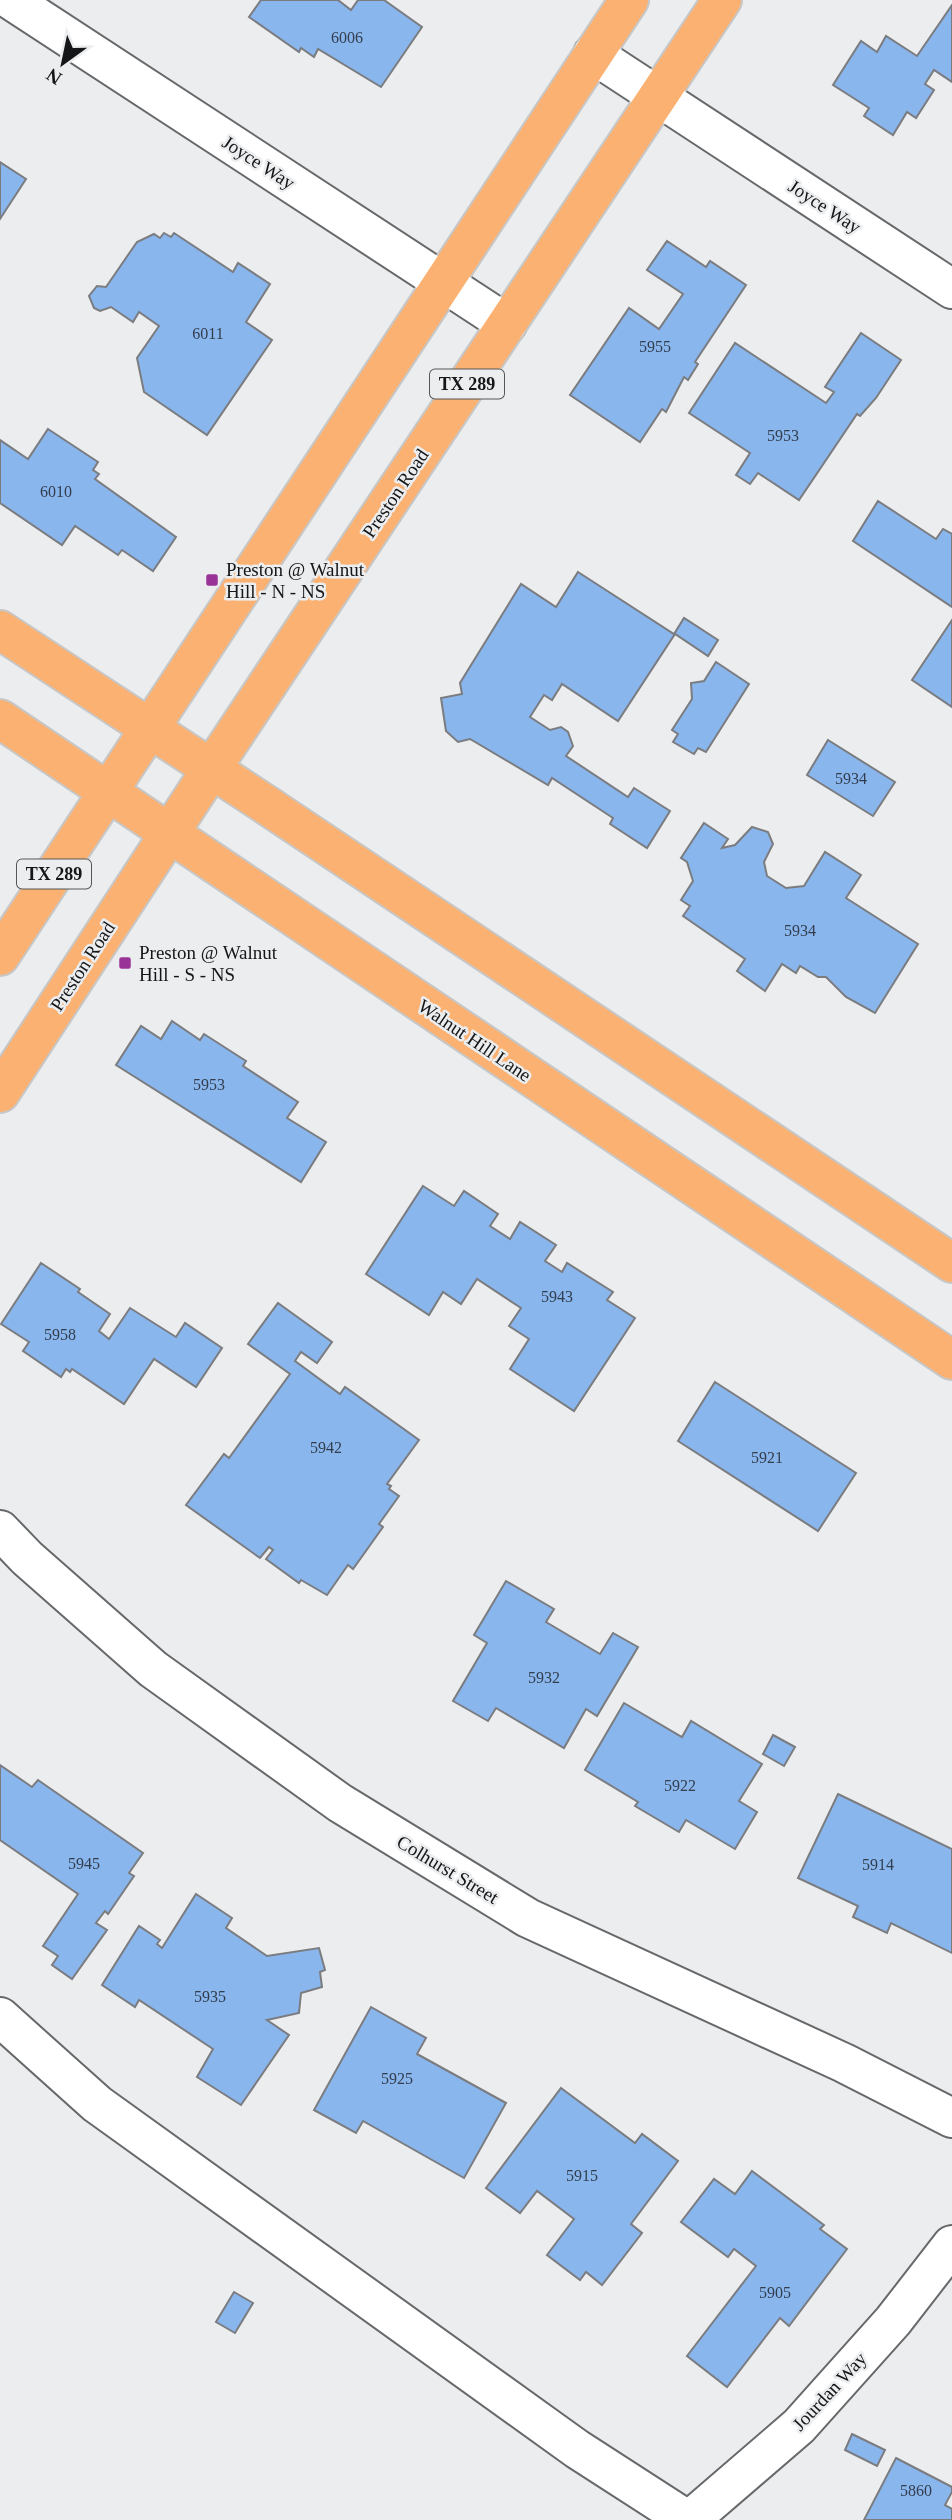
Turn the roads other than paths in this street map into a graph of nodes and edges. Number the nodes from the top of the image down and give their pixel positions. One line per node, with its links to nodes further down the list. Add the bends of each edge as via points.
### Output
1 (11, 0): 6 (street, Joyce Way)
2 (629, 0): 4 (main road, TX 289)
3 (722, 0): 5 (main road, Preston Road / TX 289)
4 (593, 54): 5 (street, Joyce Way); 6 (main road, TX 289)
5 (658, 96): 7 (street, Joyce Way); 8 (main road, Preston Road / TX 289)
6 (443, 283): 8 (street, Joyce Way); 11 (main road, TX 289)
7 (952, 289)
8 (507, 324): 12 (main road, Preston Road / TX 289)
9 (0, 630): 11 (main road)
10 (0, 719): 13 (main road, Walnut Hill Lane)
11 (150, 727): 12 (main road); 13 (main road, TX 289)
12 (212, 768): 14 (main road, Preston Road / TX 289); 17 (main road)
13 (108, 793): 14 (main road, Walnut Hill Lane); 15 (main road, TX 289)
14 (168, 834): 16 (main road, Preston Road / TX 289); 18 (main road, Walnut Hill Lane)
15 (0, 956)
16 (0, 1093)
17 (952, 1263)
18 (952, 1360)
19 (0, 1530): 21 (street, Colhurst Street, via 153,1669 340,1803 528,1918 844,2063)
20 (0, 2017): 23 (street, via 97,2104 577,2449)
21 (952, 2118)
22 (952, 2245): 23 (street, Jourdan Way, via 893,2321 799,2426)
23 (688, 2520)

